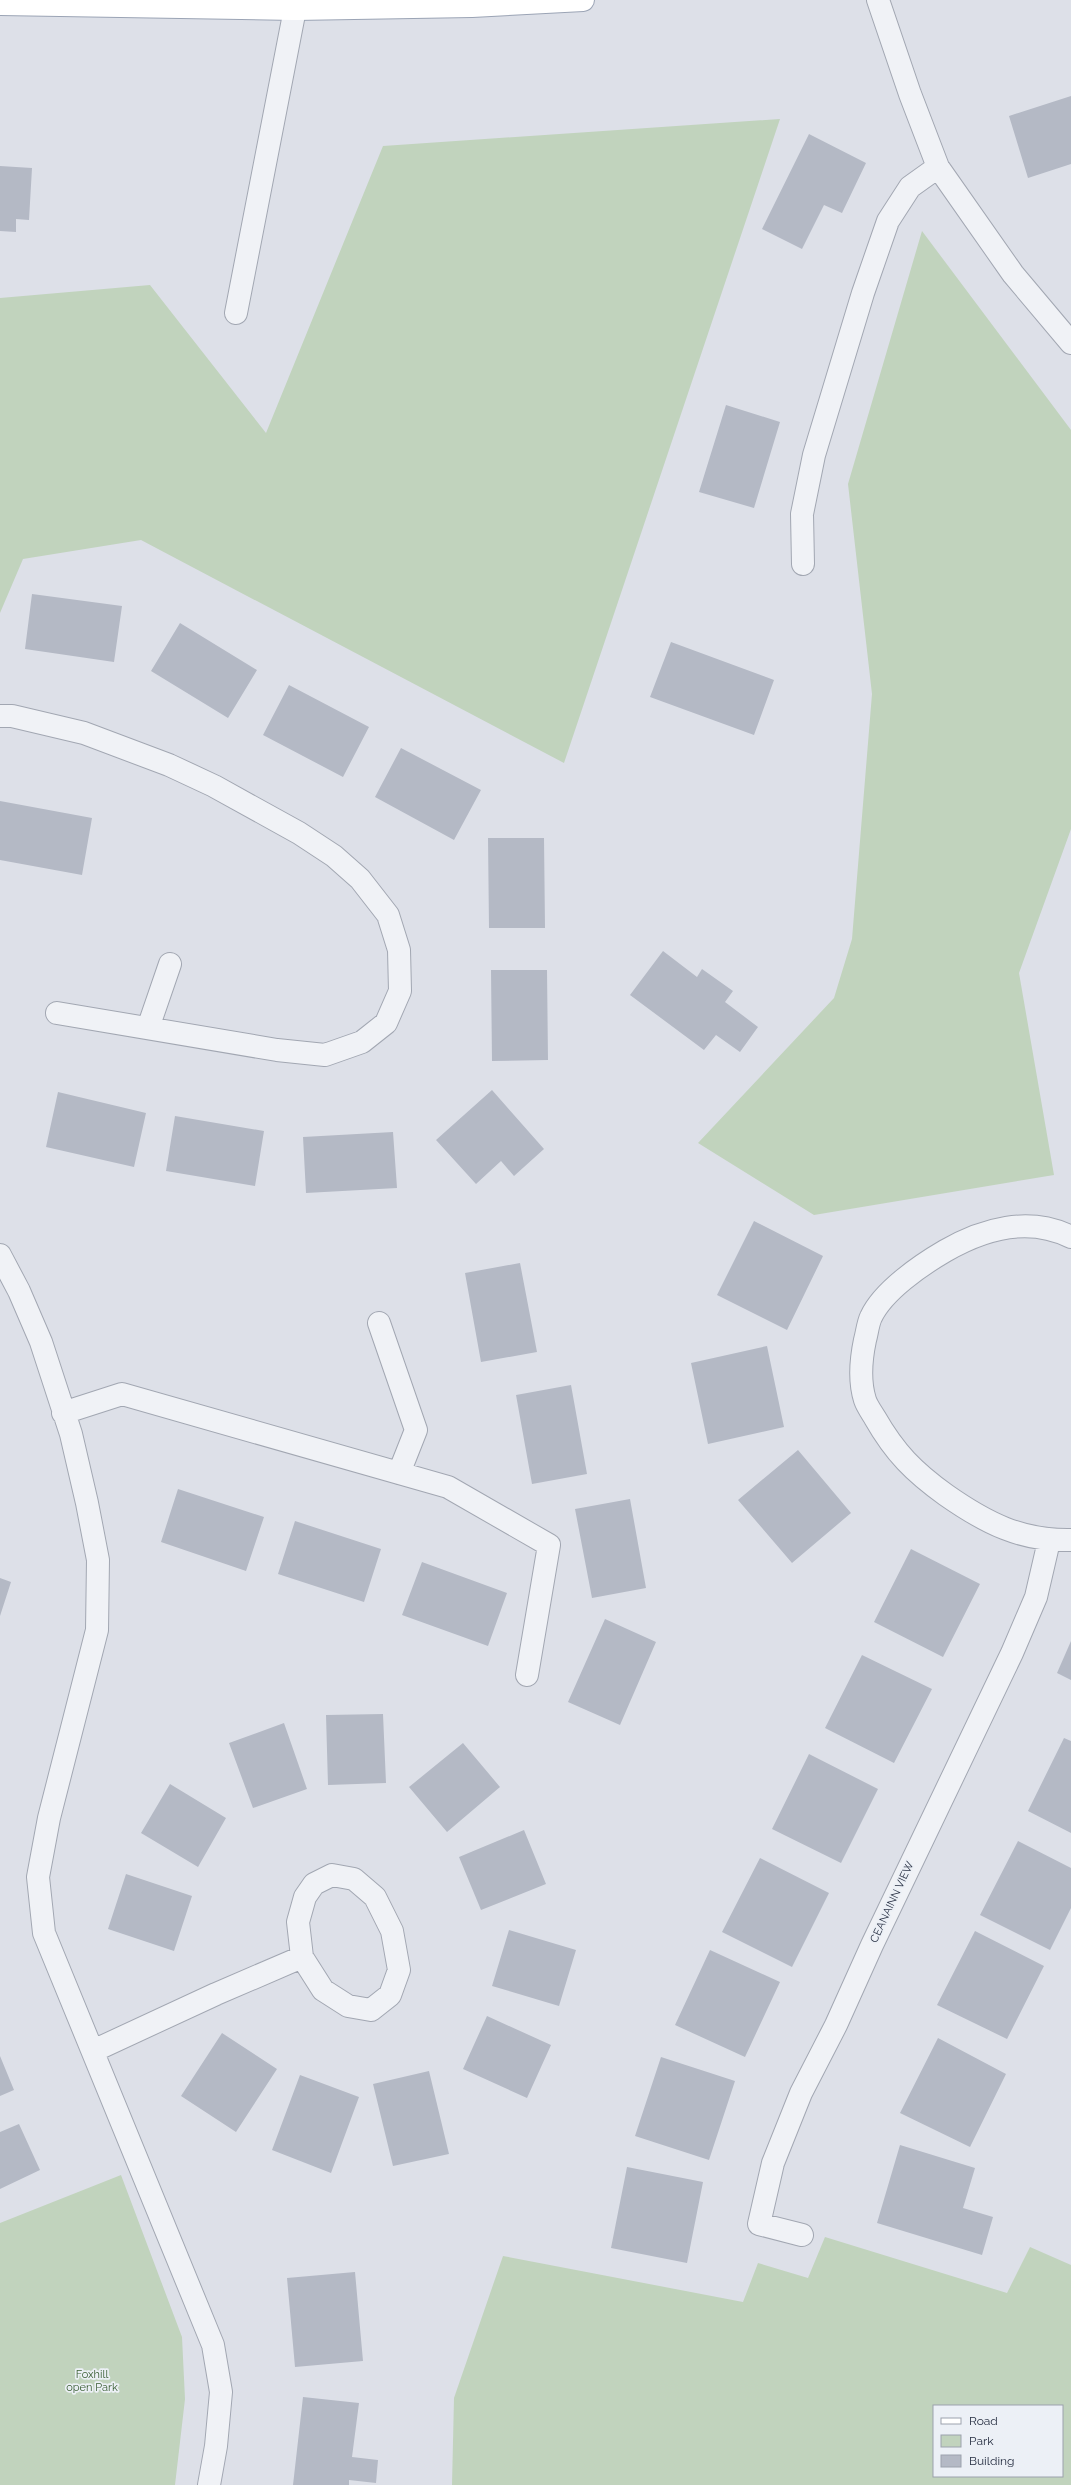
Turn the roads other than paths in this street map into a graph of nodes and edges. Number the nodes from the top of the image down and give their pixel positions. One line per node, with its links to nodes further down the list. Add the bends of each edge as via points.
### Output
1 (583, 0): 5 (main road, via 472,6)
2 (878, 0): 6 (street)
3 (0, 4): 4 (main road)
4 (214, 4): 5 (main road)
5 (295, 9): 7 (street)
6 (938, 167): 8 (street, via 1013,274); 9 (street, via 910,187 888,221 863,293 814,455 802,514)
7 (236, 313)
8 (1071, 343)
9 (803, 564)
10 (0, 716): 13 (street, via 12,716 84,733 169,765 214,786 299,833 334,856 360,878 388,915 399,950 400,991 386,1023 362,1042 325,1055 277,1050)
11 (170, 964): 13 (street)
12 (57, 1013): 13 (street)
13 (148, 1028)
14 (1071, 1237): 20 (street, via 1039,1226 1002,1228 969,1238 933,1258 897,1284 871,1316 860,1360 865,1400 890,1445 924,1480 973,1514 1014,1534)
15 (0, 1256): 17 (street, via 19,1291 41,1342)
16 (379, 1324): 18 (street, via 416,1430)
17 (64, 1413): 18 (street, via 122,1394); 23 (street, via 87,1503 98,1560 97,1630 49,1818 38,1877 44,1933)
18 (399, 1473): 21 (street, via 448,1487 549,1545)
19 (1071, 1540): 20 (street)
20 (1049, 1541): 24 (street, CEANAINN VIEW, via 1036,1597 1012,1653 836,2025 801,2093 773,2163 759,2224)
21 (527, 1675)
22 (302, 1957): 22 (street, via 298,1922 305,1897 314,1884 332,1875 354,1879 375,1897 392,1931 399,1970 390,1995 371,2010 348,2006 323,1990); 23 (street)
23 (93, 2050): 25 (street, via 213,2345 221,2392)
24 (802, 2235)
25 (209, 2485)

